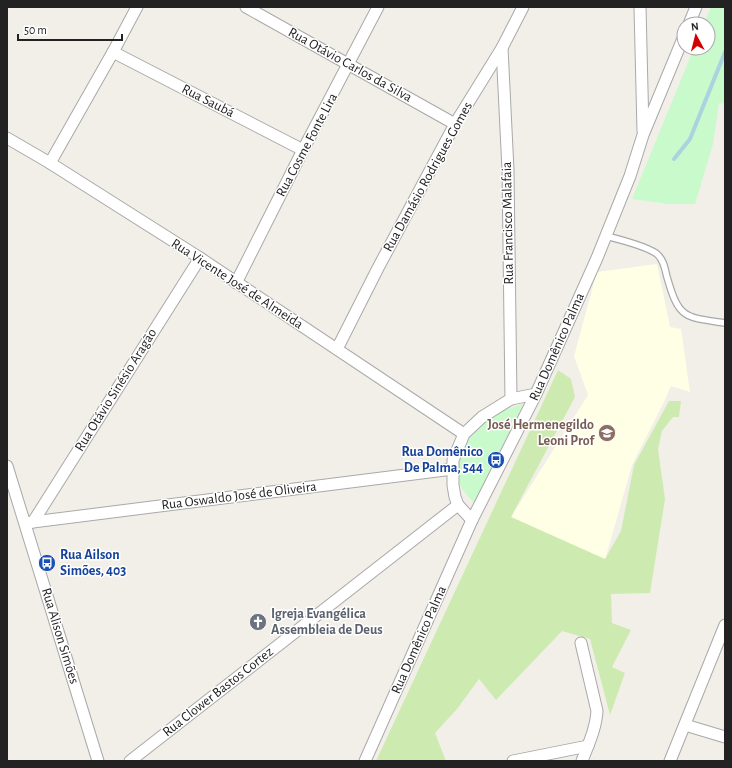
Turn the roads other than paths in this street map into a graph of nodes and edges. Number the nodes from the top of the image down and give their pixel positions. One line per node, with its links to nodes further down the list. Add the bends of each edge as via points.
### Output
1 (137, 7): 7 (street)
2 (246, 7): 9 (street, Rua Otávio Carlos da Silva)
3 (378, 7): 9 (street, Rua Cosme Fonte Lira)
4 (523, 7): 6 (street, Rua Damásio Rodrigues Gomes)
5 (640, 7): 11 (street)
6 (502, 48): 10 (street, Rua Damásio Rodrigues Gomes); 21 (street, Rua Francisco Malafaia, via 508,170)
7 (113, 52): 13 (street, Rua Saubá); 14 (street)
8 (676, 55): 11 (street, Rua Domênico Palma)
9 (349, 64): 10 (street, Rua Otávio Carlos da Silva); 13 (street, Rua Cosme Fonte Lira)
10 (455, 124): 19 (street, Rua Damásio Rodrigues Gomes)
11 (643, 135): 15 (street, Rua Domênico Palma)
12 (7, 138): 14 (street, Rua Vicente José de Almeida)
13 (303, 150): 17 (street, Rua Cosme Fonte Lira)
14 (50, 162): 16 (street, Rua Vicente José de Almeida)
15 (606, 236): 18 (lane, via 656,253 663,262 673,298 680,310 695,319); 20 (street, Rua Domênico Palma)
16 (200, 258): 17 (street, Rua Vicente José de Almeida); 27 (street, Rua Otávio Sinésio Aragão)
17 (236, 283): 19 (street, Rua Vicente José de Almeida)
18 (725, 323)
19 (337, 349): 22 (street, Rua Vicente José de Almeida)
20 (536, 394): 21 (street); 26 (street, Rua Domênico Palma)
21 (510, 398): 22 (street, via 482,417)
22 (464, 434): 24 (street, via 453,460)
23 (7, 466): 27 (street, Rua Alison Simões)
24 (453, 468): 25 (street, via 454,491); 27 (street, Rua Oswaldo José de Oliveira)
25 (458, 505): 26 (street); 34 (street, Rua Clower Bastos Cortez)
26 (472, 520): 35 (street, Rua Domênico Palma)
27 (29, 523): 33 (street, Rua Alison Simões)
28 (725, 625): 30 (street)
29 (581, 644): 32 (street, via 597,711 597,720)
30 (685, 725): 31 (street); 38 (street)
31 (725, 737)
32 (588, 746): 36 (street); 37 (street)
33 (98, 761)
34 (130, 761)
35 (365, 761)
36 (513, 761)
37 (582, 761)
38 (670, 761)

